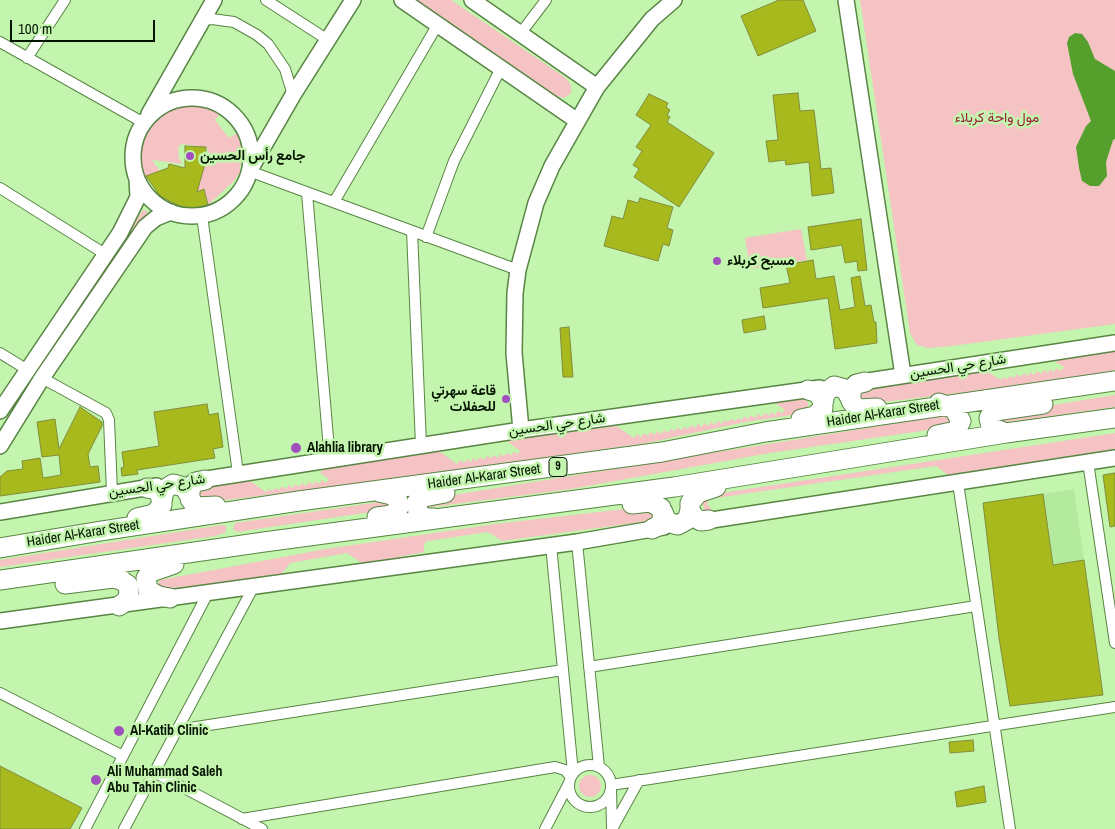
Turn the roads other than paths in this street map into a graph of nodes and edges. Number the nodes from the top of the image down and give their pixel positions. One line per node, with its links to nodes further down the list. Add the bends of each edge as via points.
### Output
1 (65, 0): 15 (street)
2 (214, 0): 10 (street)
3 (266, 0): 13 (street)
4 (353, 0): 13 (street)
5 (402, 0): 11 (street)
6 (472, 0): 12 (street)
7 (546, 0): 12 (street)
8 (674, 0): 17 (street, via 652,19)
9 (846, 0): 35 (street)
10 (201, 20): 18 (street, via 228,21 257,35 285,68); 20 (street)
11 (438, 24): 16 (street); 25 (street)
12 (520, 34): 17 (street)
13 (328, 40): 18 (street)
14 (0, 42): 15 (street)
15 (27, 58): 20 (street)
16 (501, 68): 19 (street); 29 (street, via 454,161)
17 (597, 86): 19 (street)
18 (293, 95): 21 (street)
19 (576, 120): 31 (street, via 536,203)
20 (144, 123): 21 (street, via 162,107 184,98 216,103 241,124 251,155); 22 (street, via 133,150)
21 (249, 171): 24 (street); 27 (street, via 243,187 232,200)
22 (137, 178): 26 (street, via 150,199); 30 (street, via 135,206)
23 (0, 188): 30 (street)
24 (307, 193): 25 (street); 53 (street)
25 (334, 202): 28 (street)
26 (171, 212): 27 (street); 36 (street, via 145,227)
27 (202, 216): 57 (street)
28 (412, 231): 29 (street); 50 (street)
29 (426, 237): 31 (street)
30 (105, 254): 34 (street)
31 (518, 270): 47 (street, via 514,331)
32 (1115, 343): 35 (street, شارع حي الحسين)
33 (0, 353): 34 (street)
34 (26, 369): 36 (street); 45 (street)
35 (903, 375): 38 (street, شارع حي الحسين)
36 (42, 378): 51 (street); 63 (street, via 106,413)
37 (1115, 381): 44 (highway, Haider Al-Karar Street / 9)
38 (865, 382): 39 (street, شارع حي الحسين); 42 (highway, via 854,386)
39 (834, 386): 40 (street, شارع حي الحسين); 42 (highway, via 845,389); 43 (highway, via 825,393)
40 (808, 390): 43 (highway, via 818,393); 47 (street, شارع حي الحسين)
41 (1115, 390): 49 (highway, via 994,411 989,418 991,427)
42 (850, 398): 44 (highway, via 854,407 861,409 923,401)
43 (823, 404): 48 (highway, via 815,416 783,423)
44 (945, 404): 48 (highway, Haider Al-Karar Street / 9); 54 (highway, via 960,416 961,424 956,431 885,445)
45 (0, 411)
46 (1115, 418): 49 (highway)
47 (521, 430): 50 (street, شارع حي الحسين)
48 (765, 432): 56 (highway, Haider Al-Karar Street / 9)
49 (1006, 432): 54 (highway)
50 (421, 445): 53 (street, شارع حي الحسين)
51 (0, 446)
52 (1115, 458): 55 (street)
53 (330, 461): 57 (street, شارع حي الحسين)
54 (834, 461): 58 (highway)
55 (1088, 462): 60 (street); 83 (street)
56 (548, 469): 64 (highway, Haider Al-Karar Street / 9); 72 (highway, via 520,481 420,498 416,506 418,514)
57 (238, 474): 59 (street, شارع حي الحسين)
58 (744, 476): 68 (highway); 69 (highway, via 698,493)
59 (204, 480): 61 (street, شارع حي الحسين); 65 (highway, via 193,484)
60 (958, 483): 73 (street); 88 (street)
61 (173, 484): 62 (street, شارع حي الحسين); 65 (highway, via 184,487); 67 (highway, via 164,490)
62 (146, 488): 63 (street, شارع حي الحسين); 67 (highway, via 157,491)
63 (112, 492): 70 (street, شارع حي الحسين)
64 (374, 492): 66 (highway, Haider Al-Karar Street / 9); 77 (highway, via 396,496 400,506 396,513 310,527)
65 (189, 496): 66 (highway, via 193,504 200,507 276,499)
66 (299, 501): 76 (highway, Haider Al-Karar Street / 9)
67 (162, 502): 76 (highway, via 154,514)
68 (549, 505): 71 (highway, via 589,509 650,502 658,505); 72 (highway)
69 (690, 510): 73 (highway, via 698,520); 74 (highway, via 687,520)
70 (0, 512)
71 (662, 512): 74 (highway, via 667,522); 75 (highway, via 661,523)
72 (434, 518): 77 (highway)
73 (709, 520): 74 (street)
74 (678, 525): 75 (street)
75 (652, 529): 78 (street)
76 (101, 531): 80 (highway, Haider Al-Karar Street / 9)
77 (264, 542): 81 (highway)
78 (577, 542): 79 (street); 91 (street)
79 (551, 545): 84 (street); 92 (street)
80 (0, 548)
81 (198, 551): 82 (highway); 86 (highway, via 147,575)
82 (1, 580): 86 (highway, via 43,587 114,578 126,583)
83 (1110, 581): 90 (street)
84 (254, 586): 85 (street); 96 (street)
85 (208, 593): 87 (street); 97 (street)
86 (134, 598): 87 (highway, via 156,595); 89 (street)
87 (170, 598)
88 (976, 606): 91 (street); 95 (street)
89 (0, 621)
90 (1115, 643)
91 (590, 667): 98 (street)
92 (563, 670): 96 (street); 100 (street)
93 (0, 693): 97 (street)
94 (1115, 707): 95 (street)
95 (994, 726): 101 (street); 109 (street)
96 (177, 730): 99 (street)
97 (123, 756): 104 (street)
98 (600, 767): 100 (street, via 588,765); 102 (street, via 608,774)
99 (154, 772): 103 (street); 105 (street)
100 (571, 777): 102 (street, via 570,792 583,806 602,803 607,799); 103 (street, via 561,767 556,767); 107 (street)
101 (639, 780): 102 (street); 108 (street)
102 (611, 786): 108 (street)
103 (242, 819): 106 (street)
104 (85, 829)
105 (124, 829)
106 (262, 829)
107 (545, 829)
108 (612, 829)
109 (1010, 829)

